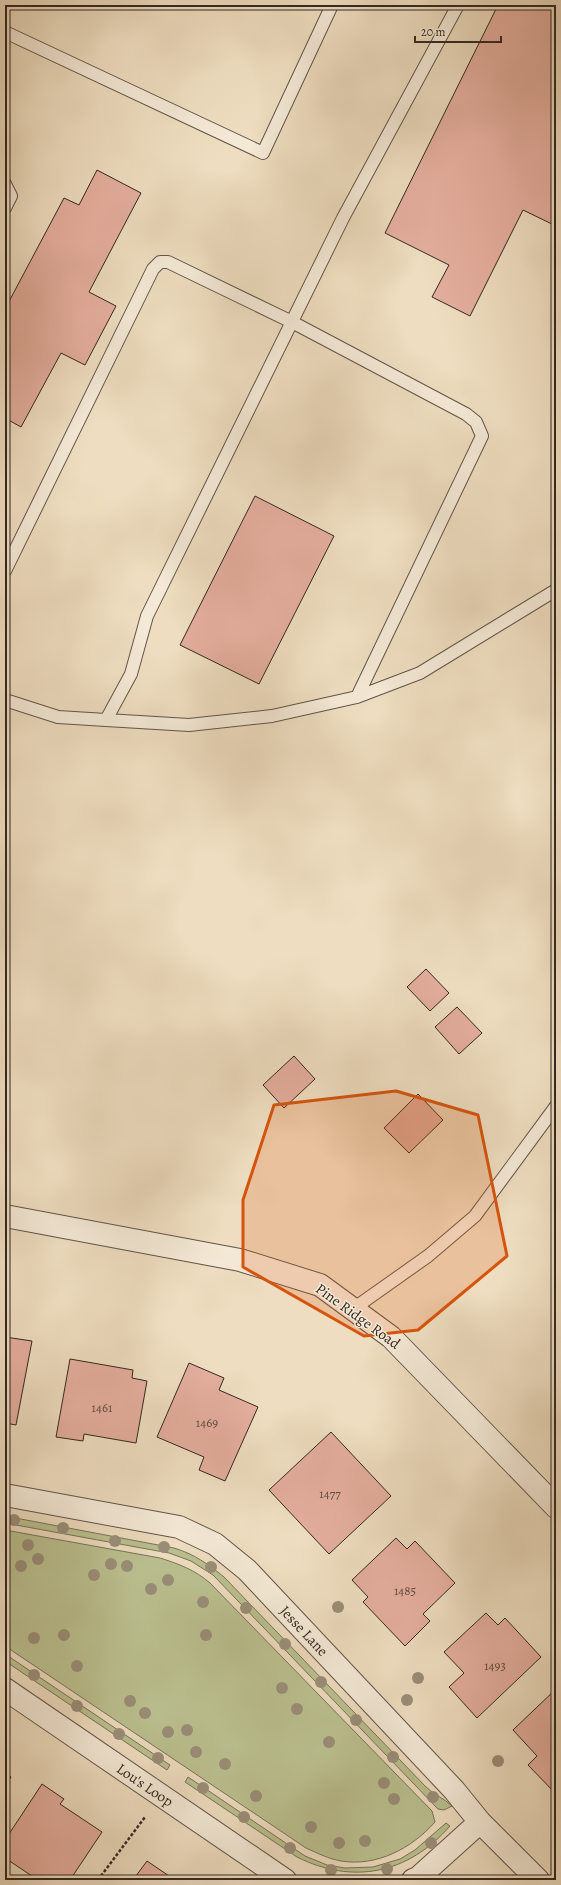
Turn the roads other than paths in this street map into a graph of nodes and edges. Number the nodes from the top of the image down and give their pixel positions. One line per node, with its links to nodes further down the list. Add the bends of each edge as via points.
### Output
1 (332, 5): 3 (lane, via 263,153)
2 (458, 5): 6 (lane, via 343,218)
3 (5, 32)
4 (5, 184): 5 (lane, via 11,196)
5 (5, 208)
6 (292, 322): 7 (lane, via 168,262 160,262 153,268); 9 (lane, via 466,414 476,422 482,436); 11 (lane, via 147,616 131,674)
7 (5, 571)
8 (556, 590): 9 (lane, via 420,673)
9 (357, 697): 11 (lane, via 272,716 189,725)
10 (5, 700): 11 (lane, via 58,717)
11 (106, 720)
12 (556, 1106): 14 (lane, via 475,1216 428,1256)
13 (5, 1216): 14 (street, Pine Ridge Road, via 240,1260 320,1285)
14 (353, 1309): 16 (street, Pine Ridge Road, via 391,1337)
15 (5, 1495): 18 (street, Jesse Lane, via 179,1527 216,1544 247,1570 454,1790)
16 (556, 1507)
17 (5, 1689): 19 (street, Lou's Loop)
18 (480, 1822): 20 (street, via 445,1855); 21 (street, Jesse Lane)
19 (285, 1880)
20 (413, 1880)
21 (538, 1880)

